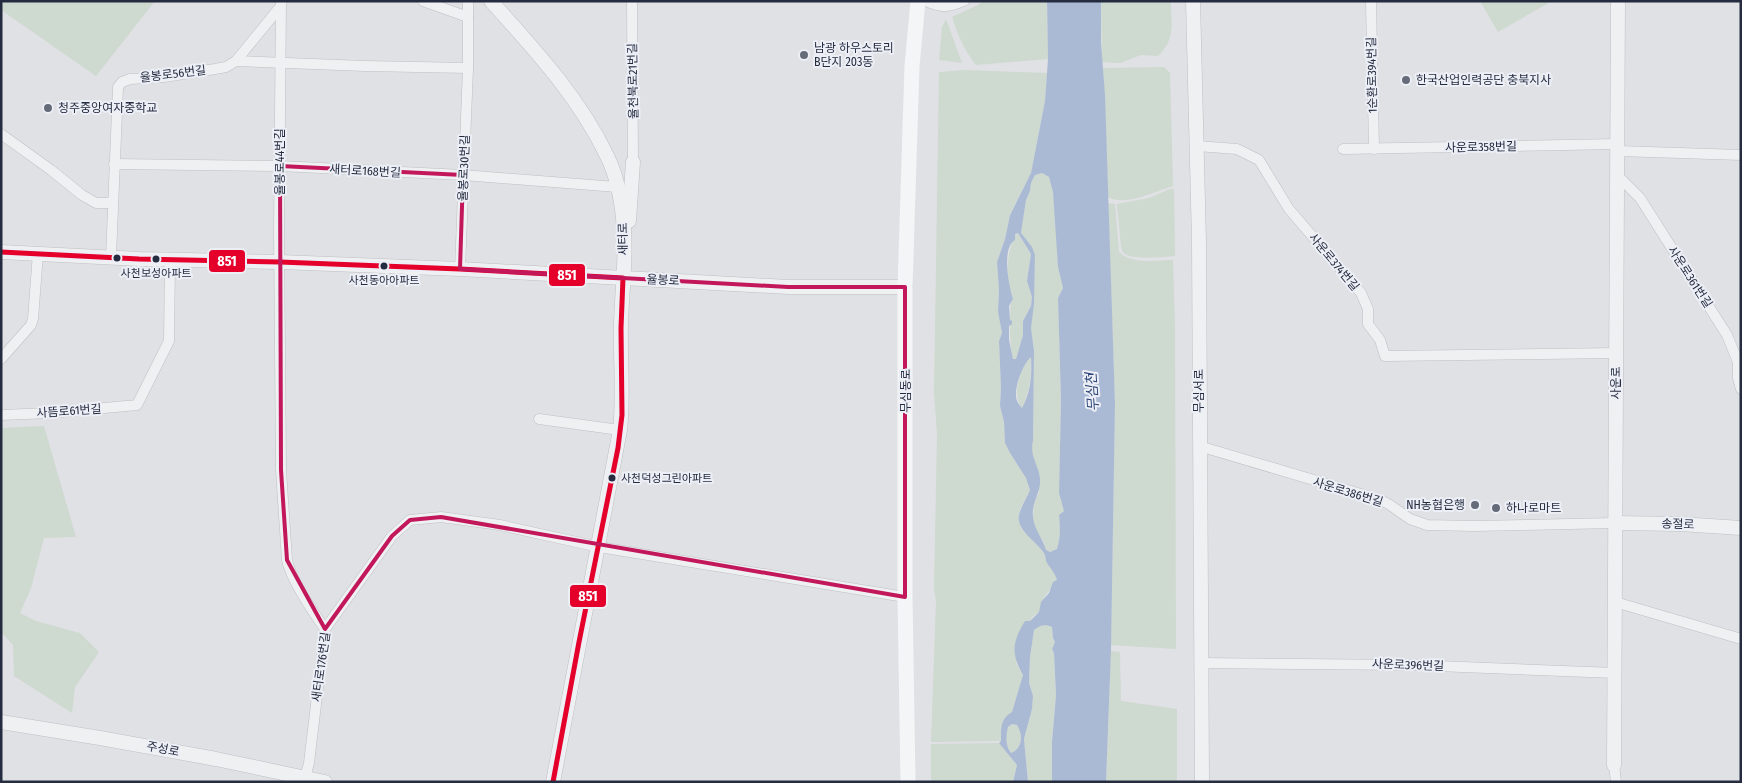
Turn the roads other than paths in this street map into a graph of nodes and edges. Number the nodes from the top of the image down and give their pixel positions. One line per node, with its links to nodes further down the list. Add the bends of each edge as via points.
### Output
1 (423, 1): 12 (street)
2 (468, 1): 12 (street, 율봉로30번길)
3 (491, 1): 22 (street, 새터로, via 561,82)
4 (632, 1): 23 (street, 율천북로21번길)
5 (918, 1): 38 (main road, 무심동로, via 912,66)
6 (925, 1): 7 (street, via 948,7)
7 (964, 1)
8 (1193, 1): 17 (street, 무심서로)
9 (1371, 1): 20 (street, 1순환로394번길)
10 (1618, 1): 18 (street, 사운로)
11 (280, 4): 13 (street); 14 (street, 율봉로44번길)
12 (468, 17): 15 (street, 율봉로30번길)
13 (236, 61): 14 (street, 율봉로56번길); 24 (street, 율봉로56번길, via 226,67 122,82 118,87)
14 (280, 63): 15 (street); 25 (street, 율봉로44번길)
15 (468, 68): 26 (street, 율봉로30번길)
16 (1, 134): 29 (street, via 82,195 96,203)
17 (1197, 146): 39 (street, 사운로374번길, via 1237,149 1260,160 1289,209 1361,293 1368,309 1368,324 1380,340 1385,356); 45 (street, 무심서로)
18 (1618, 148): 20 (street, 사운로358번길); 21 (street, 사운로358번길); 27 (street, 사운로)
19 (1343, 149): 20 (street, 사운로358번길)
20 (1374, 149)
21 (1741, 154)
22 (610, 162): 23 (street, via 624,172); 28 (street, 새터로)
23 (633, 162): 34 (street)
24 (114, 164): 25 (street, 새터로168번길); 29 (street, 율봉로56번길)
25 (280, 166): 26 (street, 새터로168번길); 35 (street, 율봉로44번길)
26 (463, 175): 28 (street, 새터로168번길); 36 (street, 율봉로30번길)
27 (1618, 176): 39 (street, 사운로); 41 (street, 사운로361번길, via 1640,198 1727,335 1738,362)
28 (617, 186): 34 (street, 새터로, via 623,219)
29 (113, 203): 32 (street, 율봉로56번길)
30 (1, 252): 31 (street, 율봉로)
31 (38, 253): 32 (street, 율봉로); 40 (street, via 31,325)
32 (111, 257): 33 (street, 율봉로)
33 (170, 260): 35 (street, 율봉로); 42 (street, 사뜸로61번길, via 169,341 137,405)
34 (624, 261): 37 (street, 새터로)
35 (280, 262): 36 (street, 율봉로); 51 (street, 율봉로44번길, via 281,470 287,560)
36 (460, 269): 37 (street, 율봉로)
37 (623, 278): 38 (street, 율봉로, via 788,287); 44 (street, 새터로)
38 (905, 287): 49 (main road, 무심동로)
39 (1617, 353): 46 (street, 사운로)
40 (1, 359)
41 (1741, 388)
42 (1, 415)
43 (539, 419): 44 (street)
44 (620, 430): 48 (street, 새터로)
45 (1199, 446): 46 (street, 사운로386번길, via 1381,500 1410,519 1427,525); 53 (street, 무심서로)
46 (1615, 523): 47 (street, 송절로); 50 (street, 사운로)
47 (1741, 528)
48 (599, 546): 49 (street); 51 (street, 새터로176번길, via 500,525 441,517 410,520 392,536); 59 (street, 새터로)
49 (905, 597): 60 (main road, 무심동로)
50 (1615, 602): 52 (street); 54 (street, 사운로)
51 (325, 629): 57 (street, 새터로176번길)
52 (1741, 639)
53 (1201, 663): 54 (street, 사운로396번길, via 1401,664); 61 (street, 무심서로)
54 (1615, 673): 56 (street, 사운로)
55 (1, 722): 57 (street, 주성로, via 100,738)
56 (1614, 765): 62 (street)
57 (305, 780): 58 (street, 주성로)
58 (324, 782)
59 (552, 782)
60 (908, 782)
61 (1202, 782)
62 (1616, 782)

